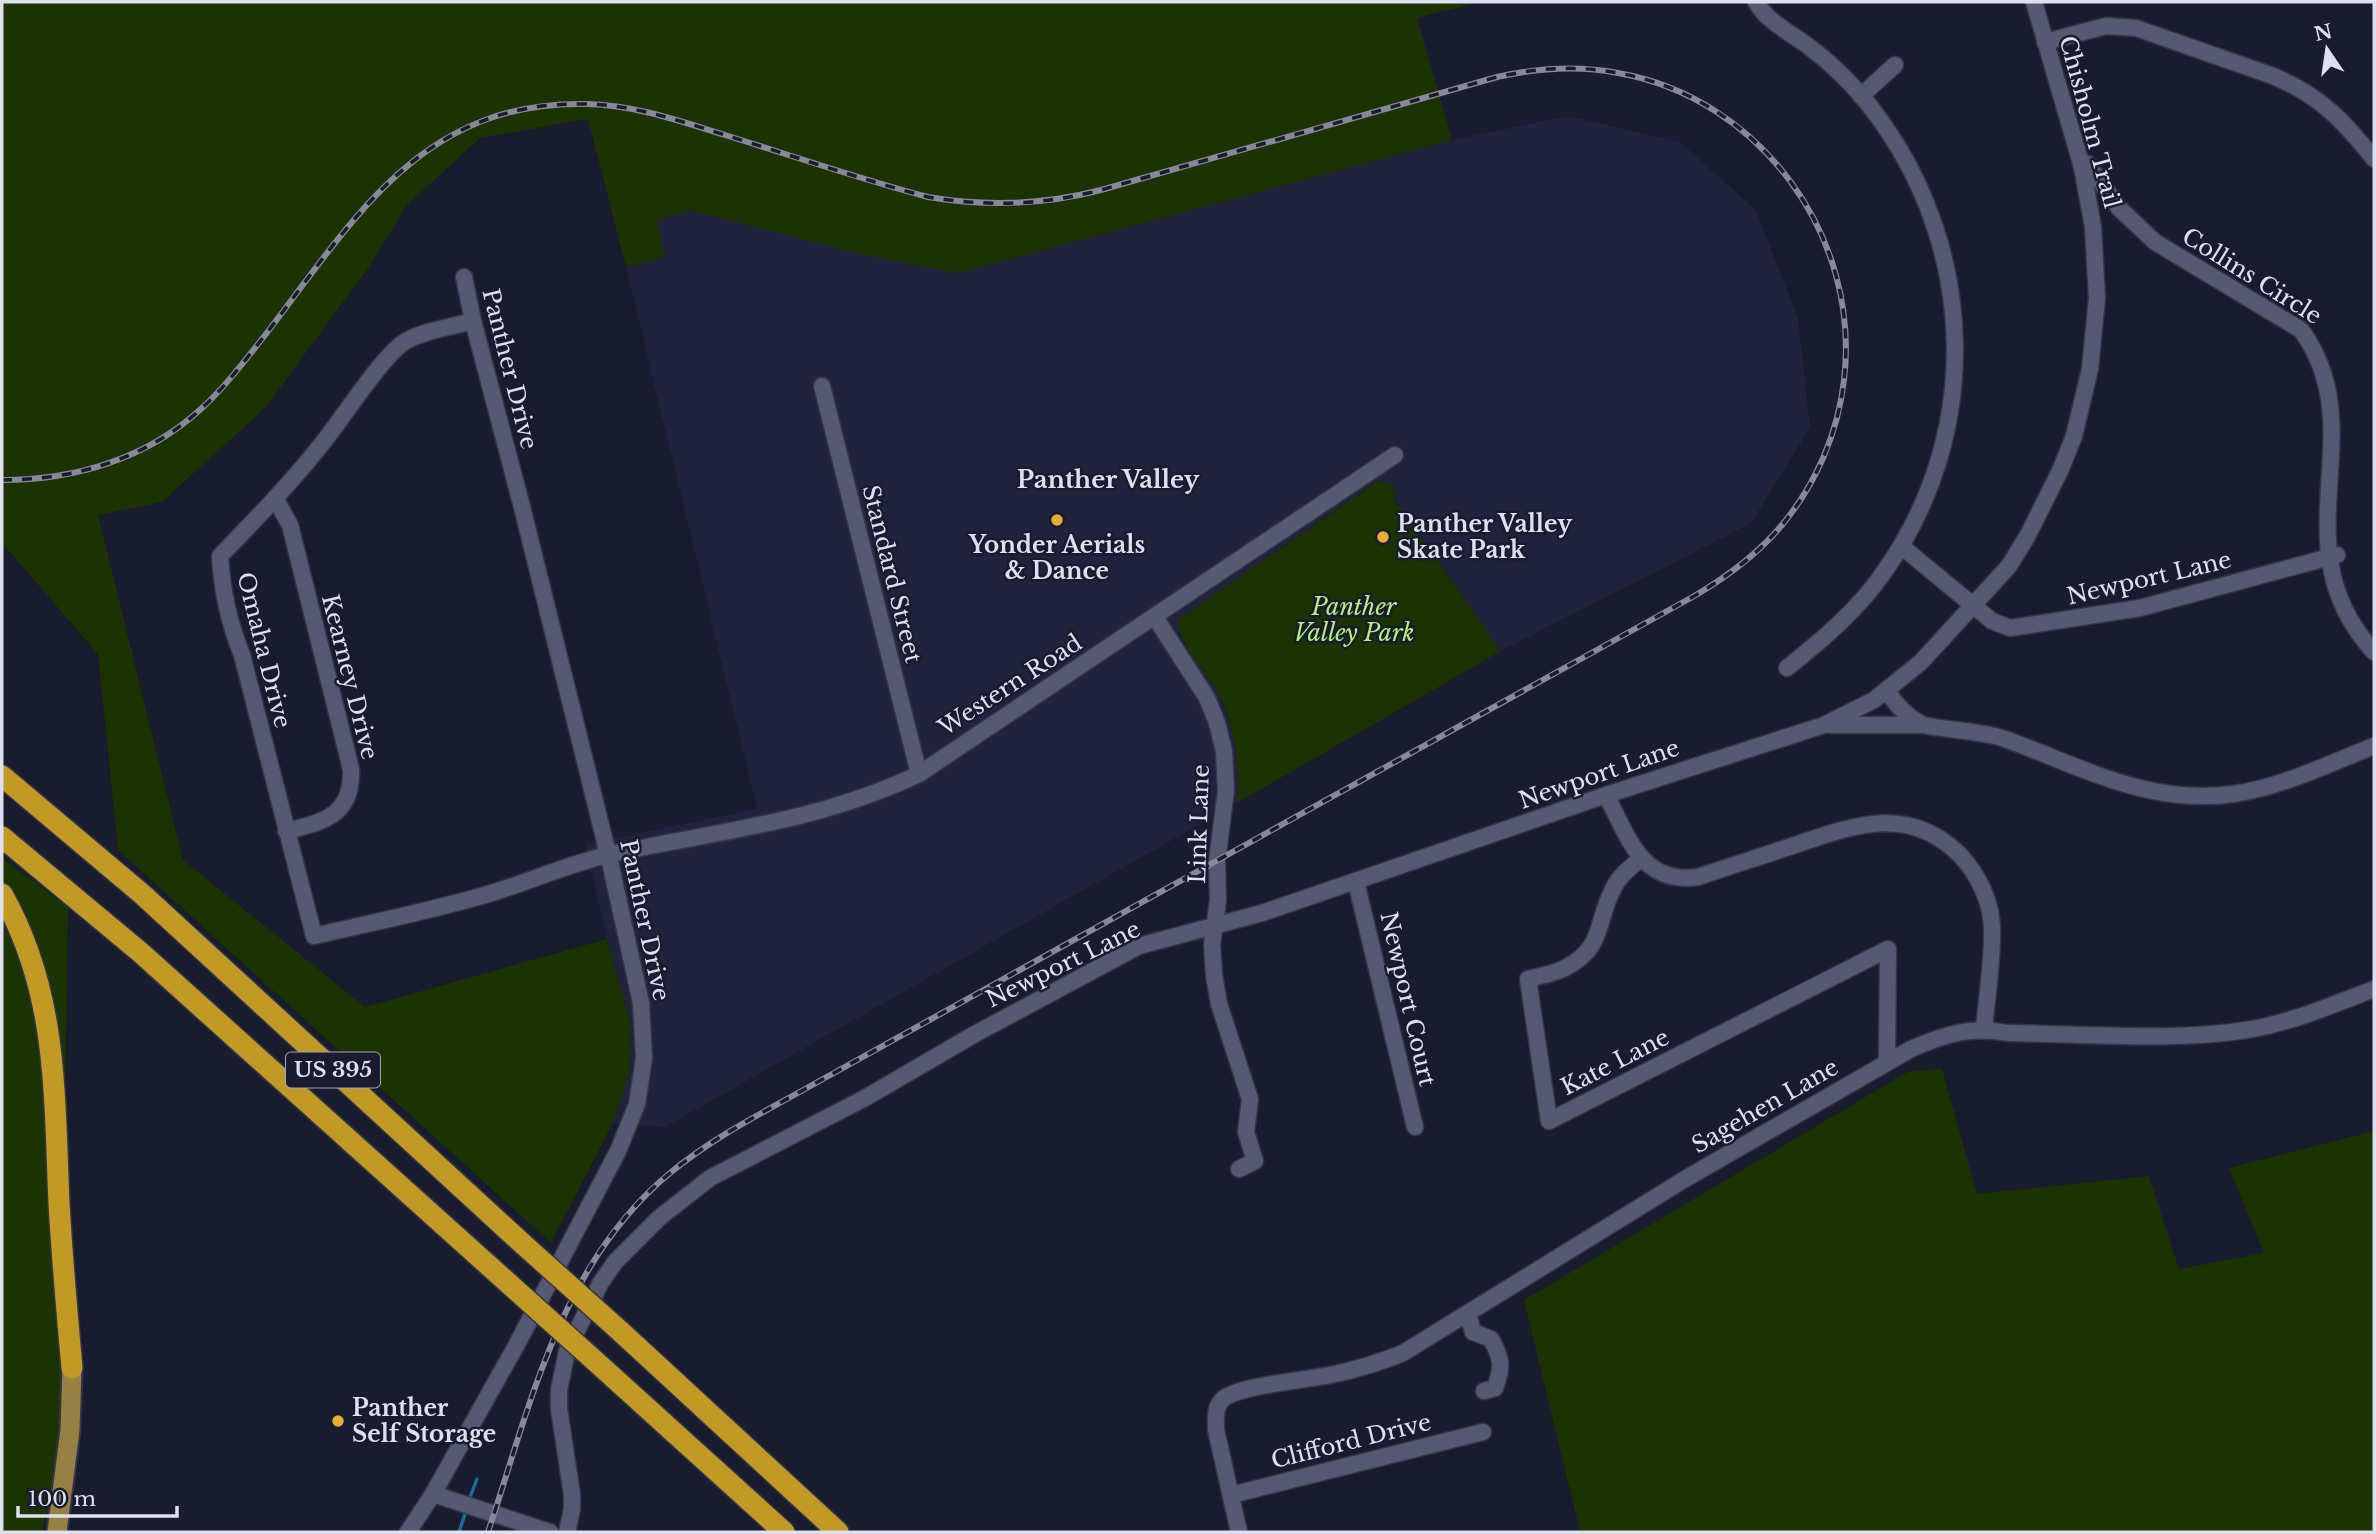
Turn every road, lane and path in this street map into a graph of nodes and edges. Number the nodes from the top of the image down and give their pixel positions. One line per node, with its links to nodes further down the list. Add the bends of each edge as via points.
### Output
1 (1756, 2): 5 (street, via 1769,19 1814,51)
2 (2034, 2): 3 (street, Chisholm Trail)
3 (2045, 42): 6 (street, via 2091,28 2121,26 2273,76 2328,107); 7 (street, Chisholm Trail)
4 (1895, 65): 5 (street)
5 (1861, 96): 15 (street, via 1899,148 1920,187 1940,237 1953,302 1955,367 1947,427 1929,489)
6 (2374, 159)
7 (2082, 167): 10 (street, Collins Circle, via 2088,164 2119,208 2155,242 2301,330); 17 (street, Chisholm Trail, via 2093,227 2097,298 2083,401 2046,504 2009,566)
8 (464, 277): 9 (street, Panther Drive)
9 (473, 321): 13 (street, Omaha Drive, via 403,342); 30 (street, Panther Drive)
10 (2337, 369)
11 (821, 386): 25 (street, Standard Street)
12 (1395, 455): 18 (street, Western Road)
13 (275, 498): 28 (street, Omaha Drive, via 220,556 230,625 242,655); 28 (street, Kearney Drive, via 290,525 351,769 348,799 336,812 323,822)
14 (2343, 512): 16 (street)
15 (1902, 546): 17 (street, Newport Lane); 20 (street, via 1844,619)
16 (2337, 555): 17 (street, Newport Lane, via 2140,608 2021,628 2001,626); 19 (street, via 2349,612)
17 (1975, 605): 21 (street, Chisholm Trail)
18 (1154, 617): 25 (street, Western Road); 35 (street, Link Lane, via 1201,687 1222,738 1226,790 1217,861)
19 (2374, 652)
20 (1787, 668)
21 (1886, 691): 22 (street, Newport Lane); 23 (street)
22 (1824, 724): 23 (street); 27 (street, Newport Lane)
23 (1923, 725): 24 (street, via 2000,737 2112,782 2203,796 2281,783)
24 (2374, 746)
25 (919, 774): 30 (street, Western Road, via 825,810)
26 (2, 775): 52 (highway, US 395, bridge, via 142,894)
27 (1606, 795): 31 (street); 32 (street, Newport Lane)
28 (286, 831): 33 (street, Omaha Drive, via 314,936)
29 (2, 837): 51 (highway, US 395, bridge, via 140,952)
30 (608, 855): 33 (street, Western Road); 45 (street, Panther Drive, via 643,1023 643,1074 637,1104 594,1198)
31 (1641, 859): 37 (street, via 1664,875 1688,878 1858,825 1892,823 1927,832 1965,861 1990,909); 38 (street, Kate Lane, via 1612,889 1589,948 1565,968 1528,979 1549,1121 1888,949)
32 (1356, 882): 35 (street, Newport Lane); 39 (street, Newport Court)
33 (492, 893)
34 (2, 894): 42 (highway, via 35,970 50,1034)
35 (1216, 926): 40 (street, Link Lane, via 1212,945 1219,1004 1250,1099 1246,1132 1255,1161); 50 (street, Newport Lane, via 1139,946 1056,989 865,1098 719,1172 639,1236 600,1284 567,1351 559,1409 572,1495)
36 (2374, 989): 37 (street, Sagehen Lane, via 2286,1021 2228,1032 2008,1033)
37 (1984, 1029): 38 (street, Sagehen Lane, via 1947,1034)
38 (1887, 1060): 41 (street, Sagehen Lane)
39 (1415, 1127)
40 (1239, 1169)
41 (1468, 1314): 43 (street, via 1473,1332 1491,1339 1501,1357 1495,1388); 46 (street, Sagehen Lane, via 1384,1361 1232,1393 1220,1402 1216,1430)
42 (72, 1368): 47 (main road, via 70,1430)
43 (1484, 1391)
44 (1483, 1432): 46 (street, Clifford Drive)
45 (433, 1494): 48 (street, Panther Drive); 49 (street)
46 (1231, 1496): 53 (street)
47 (57, 1532)
48 (408, 1532)
49 (550, 1532)
50 (567, 1532)
51 (784, 1532)
52 (838, 1532)
53 (1239, 1532)

